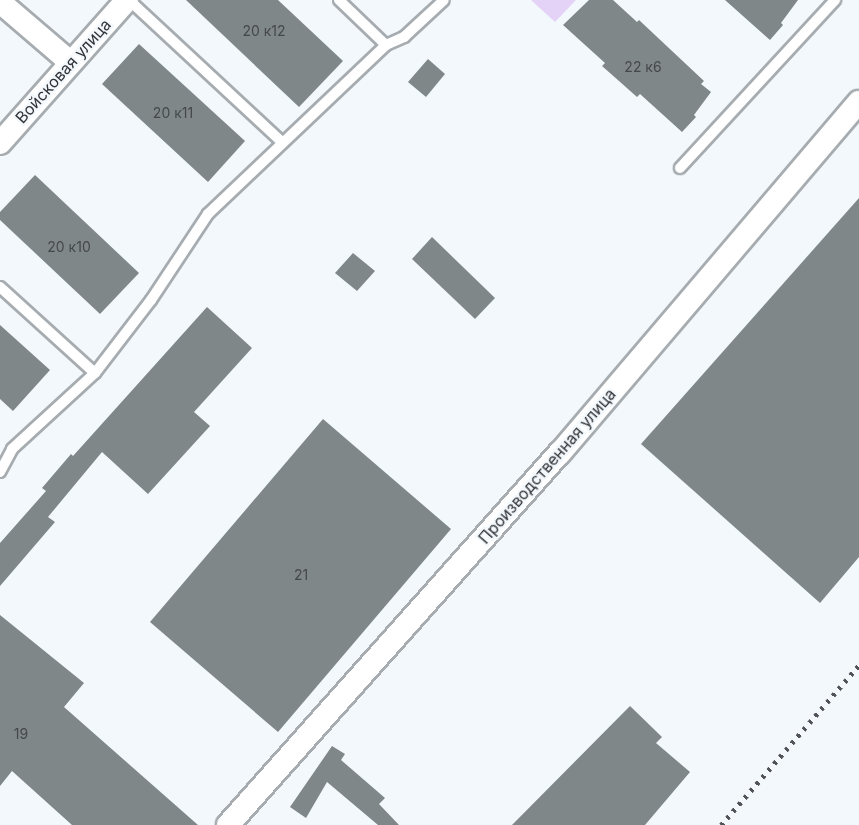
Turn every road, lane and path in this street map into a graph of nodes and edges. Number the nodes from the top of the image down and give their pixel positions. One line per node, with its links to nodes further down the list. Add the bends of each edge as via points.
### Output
1 (128, 0): 7 (street, Войсковая улица); 9 (lane)
2 (339, 0): 6 (lane)
3 (444, 0): 6 (lane, via 404,37)
4 (835, 0): 11 (lane)
5 (0, 2): 7 (street)
6 (386, 45): 9 (lane)
7 (69, 62): 10 (street, Войсковая улица)
8 (859, 102): 15 (street, Производственная улица, via 560,453)
9 (282, 142): 13 (lane, via 208,214 151,300)
10 (0, 143)
11 (680, 168)
12 (0, 287): 13 (lane)
13 (95, 373): 14 (lane, via 12,449)
14 (0, 472)
15 (228, 825)

